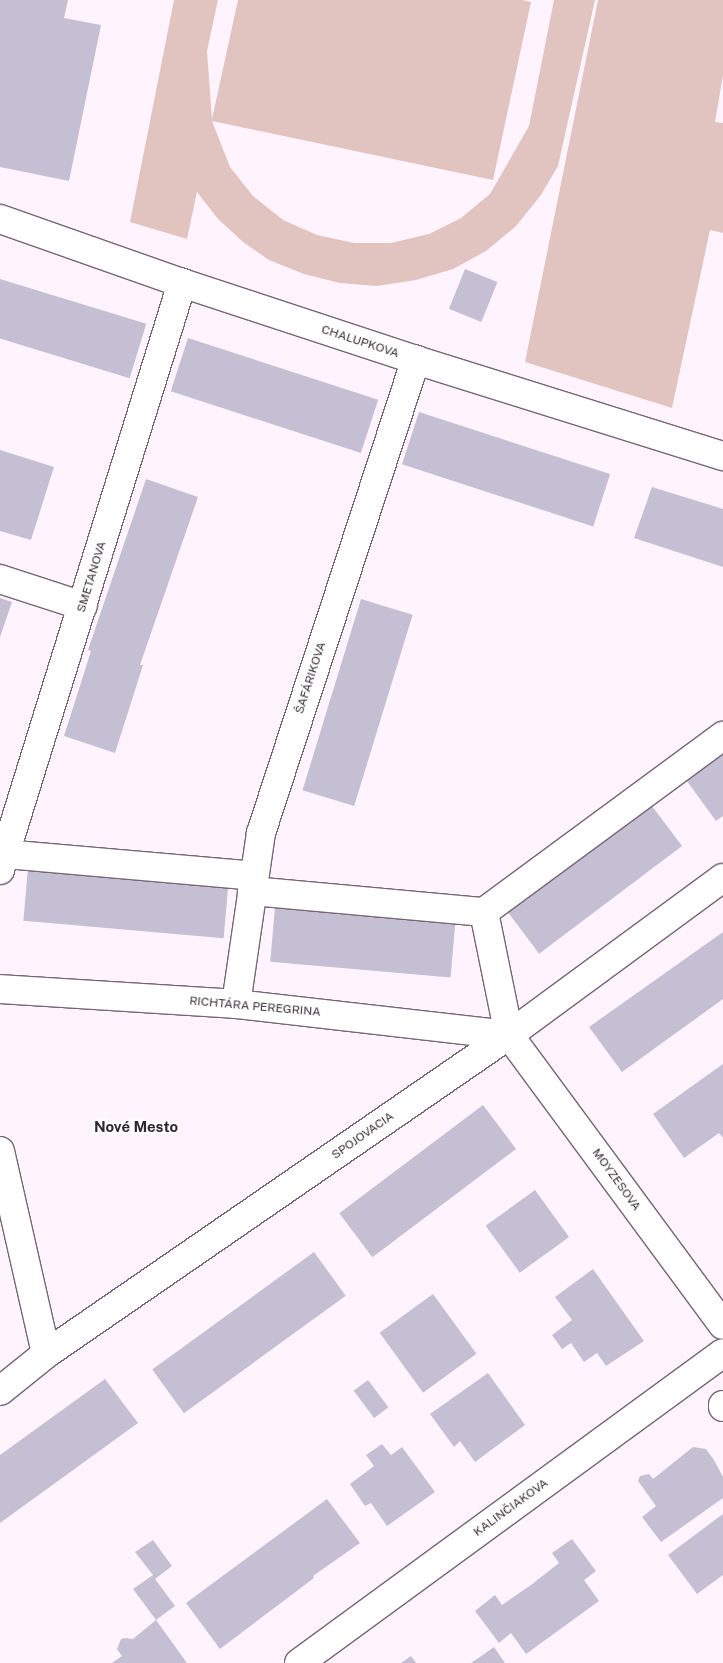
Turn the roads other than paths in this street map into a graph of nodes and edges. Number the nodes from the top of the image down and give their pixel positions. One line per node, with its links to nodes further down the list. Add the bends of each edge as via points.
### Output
1 (0, 219): 2 (street, CHALUPKOVA)
2 (182, 283): 3 (street, CHALUPKOVA); 6 (street, SMETANOVA)
3 (416, 360): 4 (street, CHALUPKOVA); 10 (street, ŠAFÁRIKOVA, via 261,833)
4 (723, 456)
5 (0, 579): 6 (street)
6 (83, 606): 8 (street, SMETANOVA)
7 (723, 736): 11 (street)
8 (3, 862): 10 (street)
9 (723, 878): 14 (street, SPOJOVACIA)
10 (253, 884): 11 (street); 13 (street, ŠAFÁRIKOVA)
11 (484, 912): 14 (street)
12 (0, 989): 13 (street, RICHTÁRA PEREGRINA)
13 (236, 1004): 14 (street, RICHTÁRA PEREGRINA)
14 (509, 1035): 16 (street, MOYZESOVA); 18 (street, SPOJOVACIA)
15 (0, 1151): 18 (street)
16 (723, 1326)
17 (723, 1353): 20 (street, KALINČIAKOVA)
18 (46, 1354): 19 (street, SPOJOVACIA)
19 (0, 1391)
20 (299, 1663)

